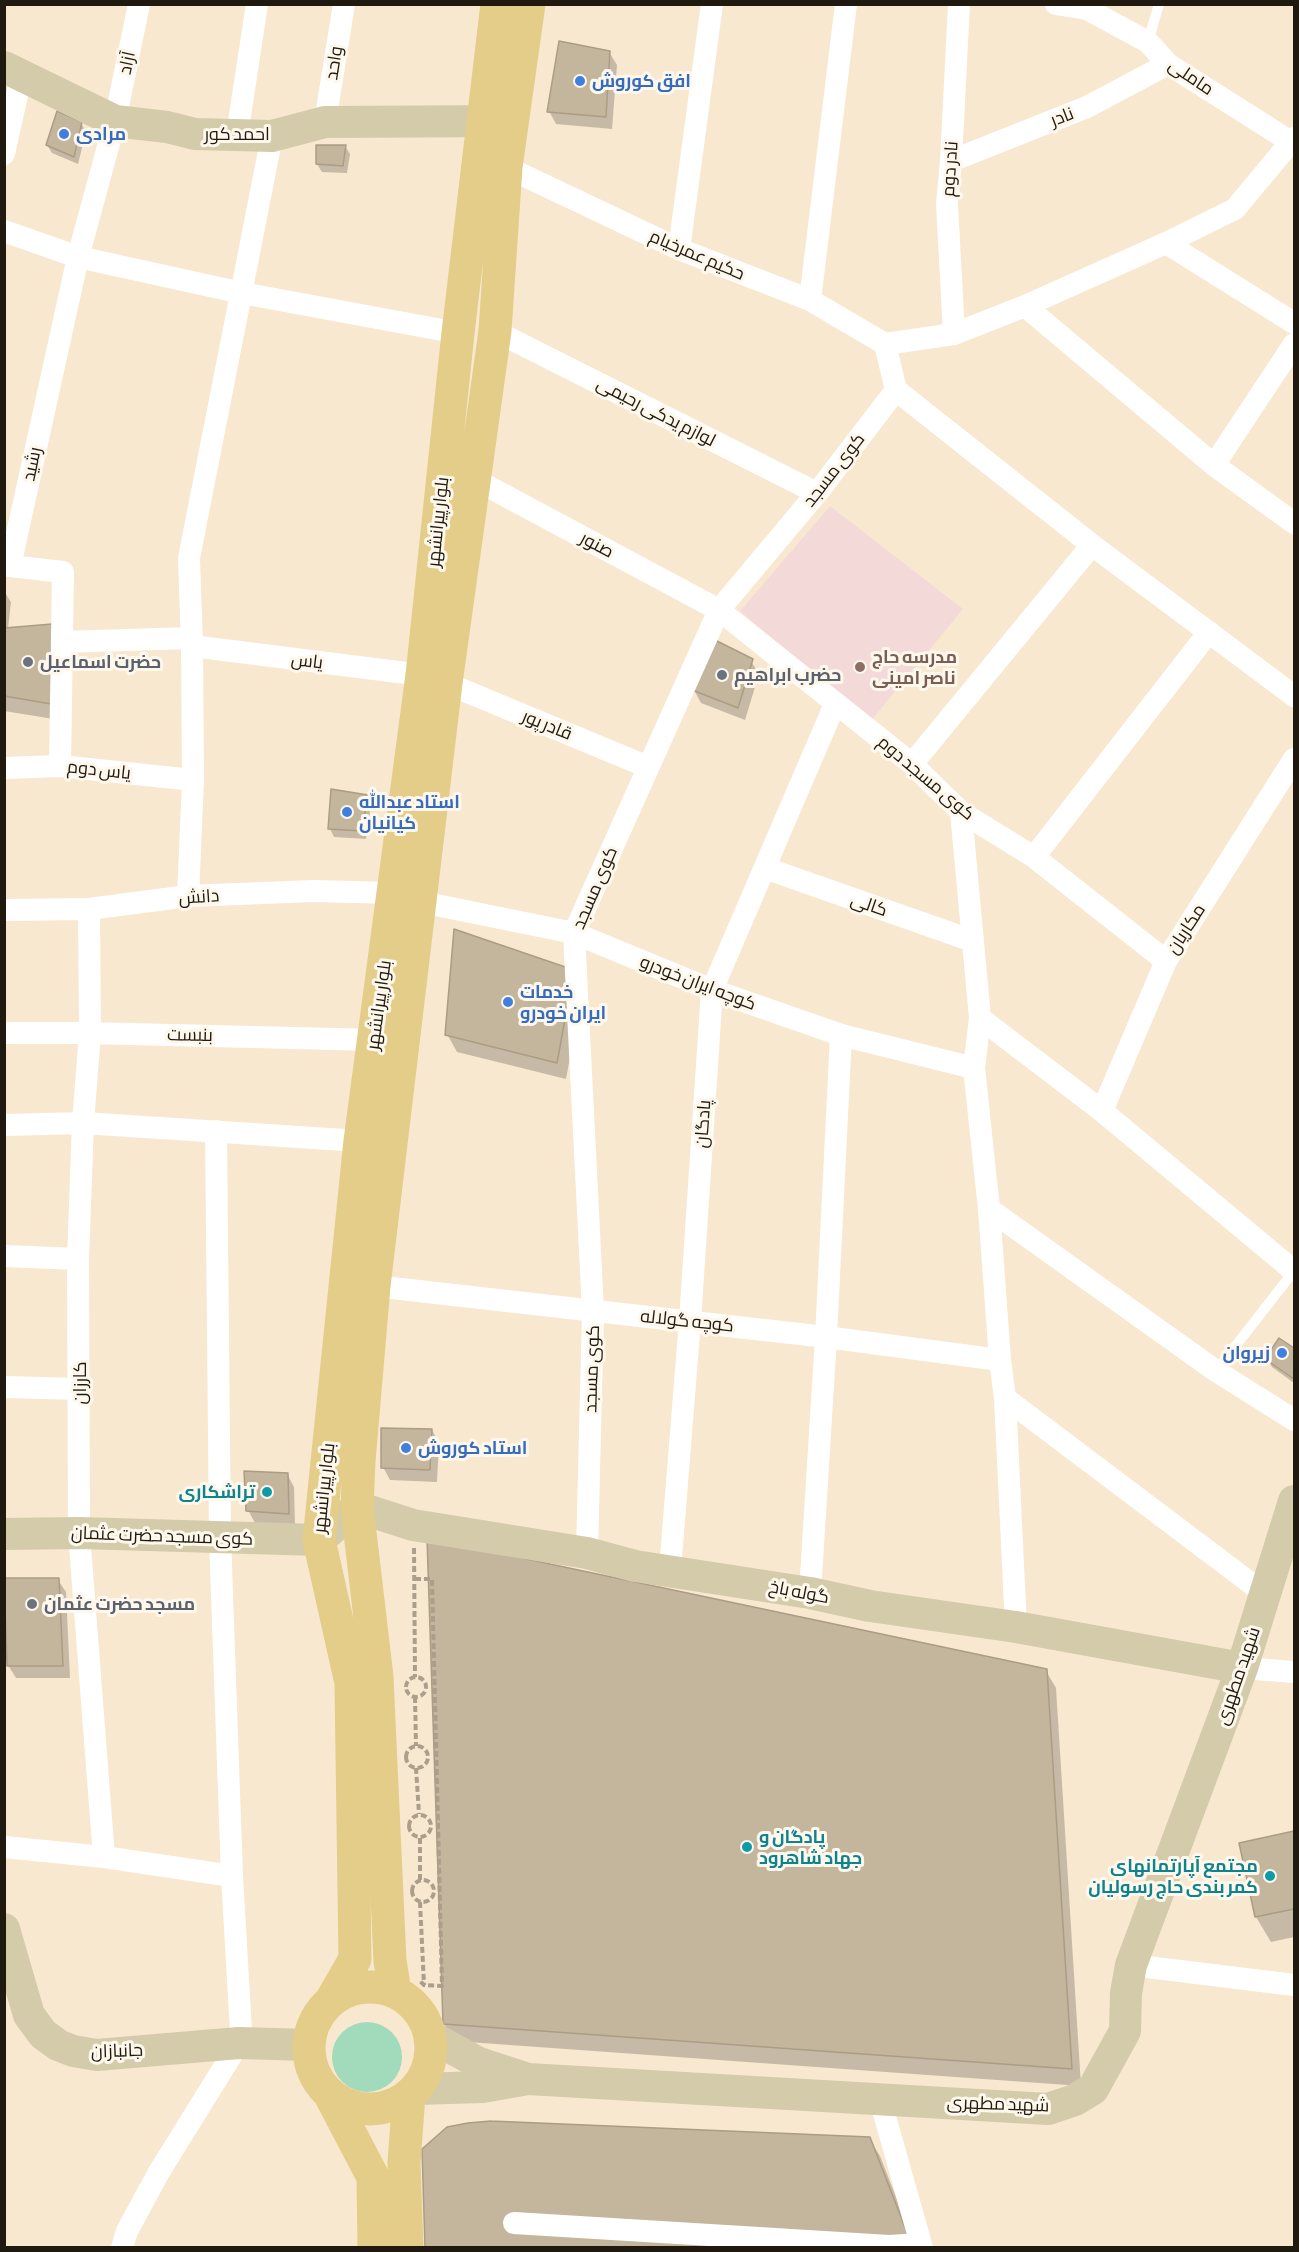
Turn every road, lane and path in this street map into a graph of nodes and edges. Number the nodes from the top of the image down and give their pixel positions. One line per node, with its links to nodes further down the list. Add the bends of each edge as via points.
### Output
1 (139, 4): 15 (street, آزاد)
2 (256, 4): 17 (street)
3 (344, 4): 16 (street, واحد)
4 (497, 4): 14 (main road, بلوار پیرانشهر)
5 (529, 4): 14 (main road, بلوار پیرانشهر)
6 (712, 4): 25 (street)
7 (846, 4): 28 (street)
8 (959, 4): 21 (street, نادر دوم)
9 (1056, 4): 11 (street, ماملی, via 1087,9)
10 (1159, 4): 11 (lane)
11 (1148, 42): 12 (street, ماملی)
12 (1168, 64): 19 (street, ماملی); 21 (street, نادر, via 1087,107)
13 (13, 72): 15 (street, احمد کور); 20 (street)
14 (497, 120): 16 (street, احمد کور); 22 (main road, بلوار پیرانشهر); 32 (main road, بلوار پیرانشهر)
15 (115, 121): 17 (street, احمد کور, via 195,134); 26 (street, رشید)
16 (325, 122): 18 (street, احمد کور)
17 (237, 135): 18 (street, احمد کور)
18 (272, 136): 27 (street)
19 (1293, 140): 24 (street, via 1235,209)
20 (4, 154)
21 (951, 161): 33 (street, نادر دوم, via 947,204)
22 (506, 168): 25 (street, حکیم عمرخیام); 31 (main road, بلوار پیرانشهر)
23 (4, 231): 26 (street)
24 (1166, 243): 29 (street); 30 (street)
25 (679, 249): 28 (street, حکیم عمرخیام)
26 (78, 257): 27 (street); 44 (street, رشید, via 10,566 63,572)
27 (242, 294): 32 (street); 45 (street, via 189,558)
28 (810, 300): 34 (street, حکیم عمرخیام)
29 (1025, 306): 33 (street); 37 (street)
30 (1294, 323)
31 (495, 331): 38 (main road, بلوار پیرانشهر); 39 (street, لوازم یدکی رحیمی)
32 (458, 333): 46 (main road, بلوار پیرانشهر)
33 (954, 334): 34 (street)
34 (885, 344): 36 (street)
35 (1294, 344): 37 (street)
36 (896, 390): 39 (street, کوی مسجد); 41 (street)
37 (1214, 465): 40 (street)
38 (476, 480): 42 (street, صنور); 46 (main road, بلوار پیرانشهر)
39 (818, 493): 42 (street, کوی مسجد)
40 (1294, 524)
41 (1092, 545): 43 (street); 50 (street)
42 (719, 610): 48 (street, کوی مسجد دوم); 52 (street, کوی مسجد)
43 (1209, 632): 47 (street); 56 (street)
44 (62, 642): 45 (street, یاس); 51 (street, رشید)
45 (192, 642): 46 (street, یاس); 54 (street)
46 (434, 679): 52 (street, قادر پور); 59 (main road, بلوار پیرانشهر)
47 (1294, 696)
48 (835, 704): 50 (street, کوی مسجد دوم); 57 (street, پادگان)
49 (1294, 759): 64 (street, مکاریان)
50 (912, 764): 55 (street, کوی مسجد دوم)
51 (60, 766): 53 (street, یاس دوم); 54 (street, یاس دوم)
52 (648, 766): 62 (street, کوی مسجد)
53 (4, 768)
54 (193, 780): 58 (street)
55 (961, 812): 56 (street, کوی مسجد دوم); 63 (street)
56 (1034, 857): 64 (street, کوی مسجد دوم)
57 (765, 868): 63 (street, کالی); 65 (street, پادگان)
58 (188, 896): 59 (street, دانش, via 313,891); 60 (street, دانش)
59 (407, 898): 62 (street, کوچه ایران خودرو); 70 (main road, بلوار پیرانشهر); 81 (main road, بلوار پیرانشهر)
60 (89, 909): 61 (street, دانش); 68 (street, کارزان)
61 (4, 910)
62 (574, 933): 65 (street, کوچه ایران خودرو); 82 (street, کوی مسجد)
63 (973, 942): 66 (street)
64 (1166, 961): 72 (street, مکاریان)
65 (712, 990): 69 (street, کوچه ایران خودرو); 83 (street, پادگان)
66 (980, 1018): 71 (street); 72 (street)
67 (4, 1033): 68 (street, بنبست)
68 (90, 1033): 70 (street, بنبست); 73 (street, کارزان)
69 (841, 1035): 71 (street, کوچه ایران خودرو); 84 (street)
70 (375, 1040): 76 (main road, بلوار پیرانشهر)
71 (974, 1068): 77 (street)
72 (1102, 1111): 80 (street)
73 (83, 1123): 74 (street); 75 (street); 79 (street, کارزان)
74 (4, 1125)
75 (216, 1131): 76 (street); 96 (street)
76 (360, 1141): 97 (main road, بلوار پیرانشهر)
77 (989, 1209): 85 (street); 86 (street)
78 (4, 1256): 79 (street)
79 (78, 1259): 88 (street, کارزان)
80 (1294, 1271): 86 (lane)
81 (374, 1286): 82 (street, کوچه گولاله); 92 (main road, بلوار پیرانشهر)
82 (593, 1311): 83 (street, کوچه گولاله); 98 (street, کوی مسجد)
83 (690, 1321): 84 (street, کوچه گولاله); 99 (street, پادگان)
84 (826, 1337): 85 (street, کوچه گولاله); 101 (street)
85 (1000, 1360): 89 (street)
86 (1216, 1371): 90 (street)
87 (4, 1387): 88 (street)
88 (80, 1389): 94 (street, کارزان)
89 (1005, 1398): 102 (street); 103 (street)
90 (1294, 1420)
91 (1294, 1501): 102 (street, شهید مطهری)
92 (357, 1507): 93 (street, گوله باخ); 97 (street); 128 (main road, بلوار پیرانشهر, via 377,1677 390,1961)
93 (413, 1525): 98 (street, گوله باخ); 100 (path)
94 (79, 1533): 95 (street, کوی مسجد حضرت عثمان); 96 (street, کوی مسجد حضرت عثمان); 119 (street, کارزان)
95 (4, 1534)
96 (220, 1538): 97 (street, کوی مسجد حضرت عثمان); 120 (street)
97 (319, 1540): 129 (main road, بلوار پیرانشهر, via 351,1683 355,1959)
98 (587, 1552): 99 (street, گوله باخ, via 635,1566)
99 (670, 1570): 101 (street, گوله باخ)
100 (415, 1579): 106 (path); 108 (path, via 432,1579)
101 (810, 1593): 103 (street, گوله باخ, via 870,1606)
102 (1266, 1594): 104 (street, شهید مطهری)
103 (1016, 1627): 104 (street, گوله باخ)
104 (1242, 1668): 105 (street); 126 (street, شهید مطهری)
105 (1294, 1672)
106 (415, 1677): 107 (path, via 422,1678); 109 (path, via 406,1685)
107 (426, 1687): 108 (path); 109 (path, via 422,1695)
108 (435, 1688): 112 (path)
109 (415, 1697): 110 (path)
110 (416, 1746): 111 (path); 113 (path, via 406,1756 410,1765)
111 (428, 1754): 112 (path); 113 (path, via 426,1764)
112 (436, 1755): 115 (path)
113 (417, 1768): 114 (path)
114 (418, 1814): 116 (path, via 429,1818); 117 (path, via 409,1821 408,1828)
115 (438, 1824): 116 (path); 123 (path)
116 (431, 1825): 117 (path, via 430,1832)
117 (420, 1838): 121 (path)
118 (4, 1847): 119 (street)
119 (104, 1857): 120 (street)
120 (232, 1876): 131 (street, via 241,2032)
121 (420, 1880): 122 (path, via 428,1880 433,1886); 124 (path, via 411,1890)
122 (433, 1896): 123 (path); 124 (path, via 428,1902)
123 (440, 1896): 124 (path, via 442,1986 424,1985)
124 (420, 1902)
125 (4, 1929): 131 (street, جانبازان, via 29,2015 43,2034 58,2044 97,2055)
126 (1131, 1965): 127 (street); 136 (street, شهید مطهری, via 1125,2031 1093,2089 1075,2100 1048,2109)
127 (1294, 1985)
128 (395, 1992): 129 (main road, via 363,1987); 130 (main road, via 424,2018)
129 (332, 1999): 132 (main road, via 318,2015)
130 (431, 2037): 133 (street, via 479,2063); 134 (main road, via 429,2062)
131 (238, 2043): 132 (street, جانبازان); 139 (street, via 159,2172)
132 (309, 2045): 135 (main road, via 312,2068)
133 (528, 2079): 134 (street); 136 (street, شهید مطهری)
134 (413, 2092): 135 (main road, via 400,2101 369,2109 354,2107); 141 (main road, via 404,2162)
135 (329, 2094): 140 (main road, via 372,2177)
136 (880, 2099): 138 (street)
137 (514, 2223): 138 (street)
138 (921, 2246)
139 (122, 2247)
140 (374, 2247)
141 (407, 2247)

